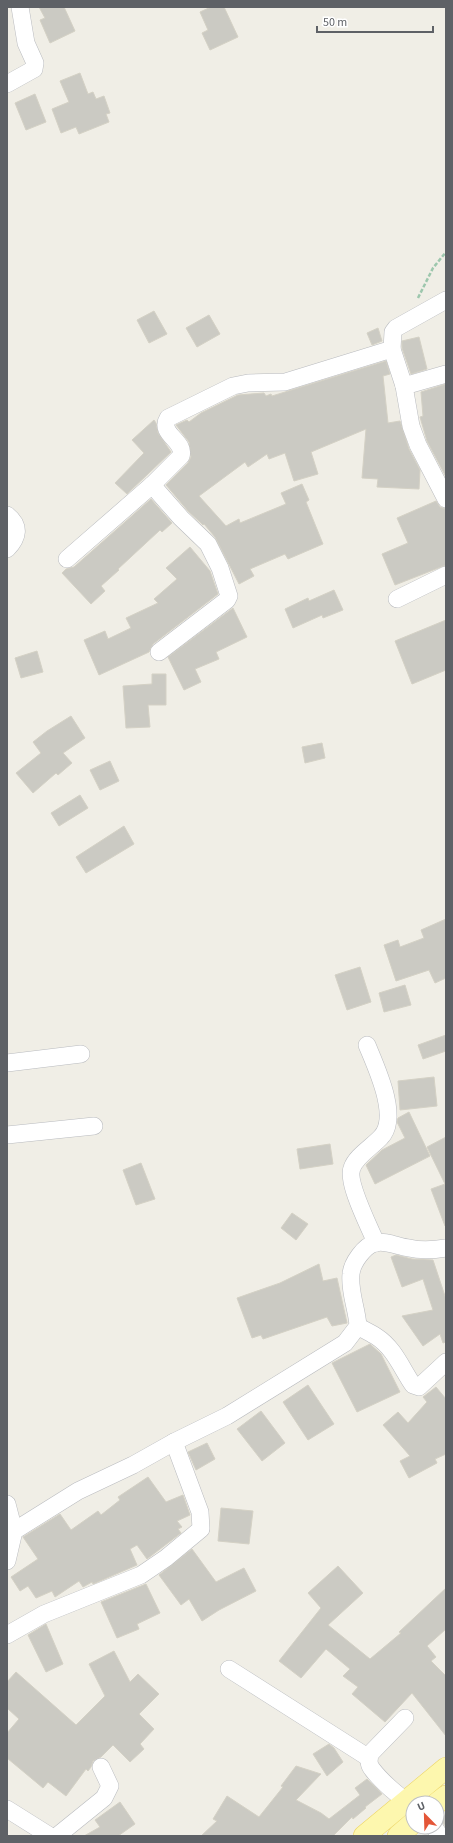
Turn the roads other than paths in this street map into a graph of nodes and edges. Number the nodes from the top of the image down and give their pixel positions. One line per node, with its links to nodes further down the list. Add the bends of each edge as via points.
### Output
1 (20, 7): 2 (street, via 26,43 35,63 34,69)
2 (7, 84)
3 (446, 300): 4 (street, via 396,328 393,332)
4 (392, 349): 6 (street); 7 (street, via 286,382 233,386 168,418 165,426 182,454)
5 (446, 374): 6 (street)
6 (404, 386): 8 (street, via 414,436)
7 (152, 485): 11 (street); 14 (street, via 208,544 220,568 229,596)
8 (446, 499)
9 (7, 515): 10 (street, via 14,520 18,532)
10 (7, 550)
11 (67, 559)
12 (446, 575): 13 (street)
13 (397, 599)
14 (159, 652)
15 (367, 1045): 20 (street, via 385,1090 388,1127 382,1137 359,1158 350,1176)
16 (81, 1054): 17 (street)
17 (7, 1063)
18 (94, 1126): 19 (street)
19 (7, 1135)
20 (376, 1243): 21 (street, via 429,1250); 22 (street, via 359,1257 351,1273)
21 (446, 1248)
22 (358, 1326): 23 (street, via 385,1344 413,1385 419,1387); 24 (street, via 350,1338 338,1348 227,1416)
23 (446, 1362)
24 (174, 1442): 26 (street, via 78,1491); 28 (street, via 200,1512 201,1529 196,1535 141,1575 44,1614)
25 (7, 1504): 26 (street)
26 (14, 1531): 27 (street)
27 (7, 1561)
28 (7, 1636)
29 (229, 1669): 31 (street)
30 (405, 1718): 31 (street, via 376,1746)
31 (369, 1758): 35 (street, via 372,1769)
32 (101, 1767): 39 (street, via 110,1786 104,1798)
33 (446, 1768): 34 (main road)
34 (417, 1795)
35 (405, 1799)
36 (405, 1806): 40 (main road)
37 (7, 1809): 38 (street)
38 (50, 1836)
39 (57, 1836)
40 (364, 1836)

